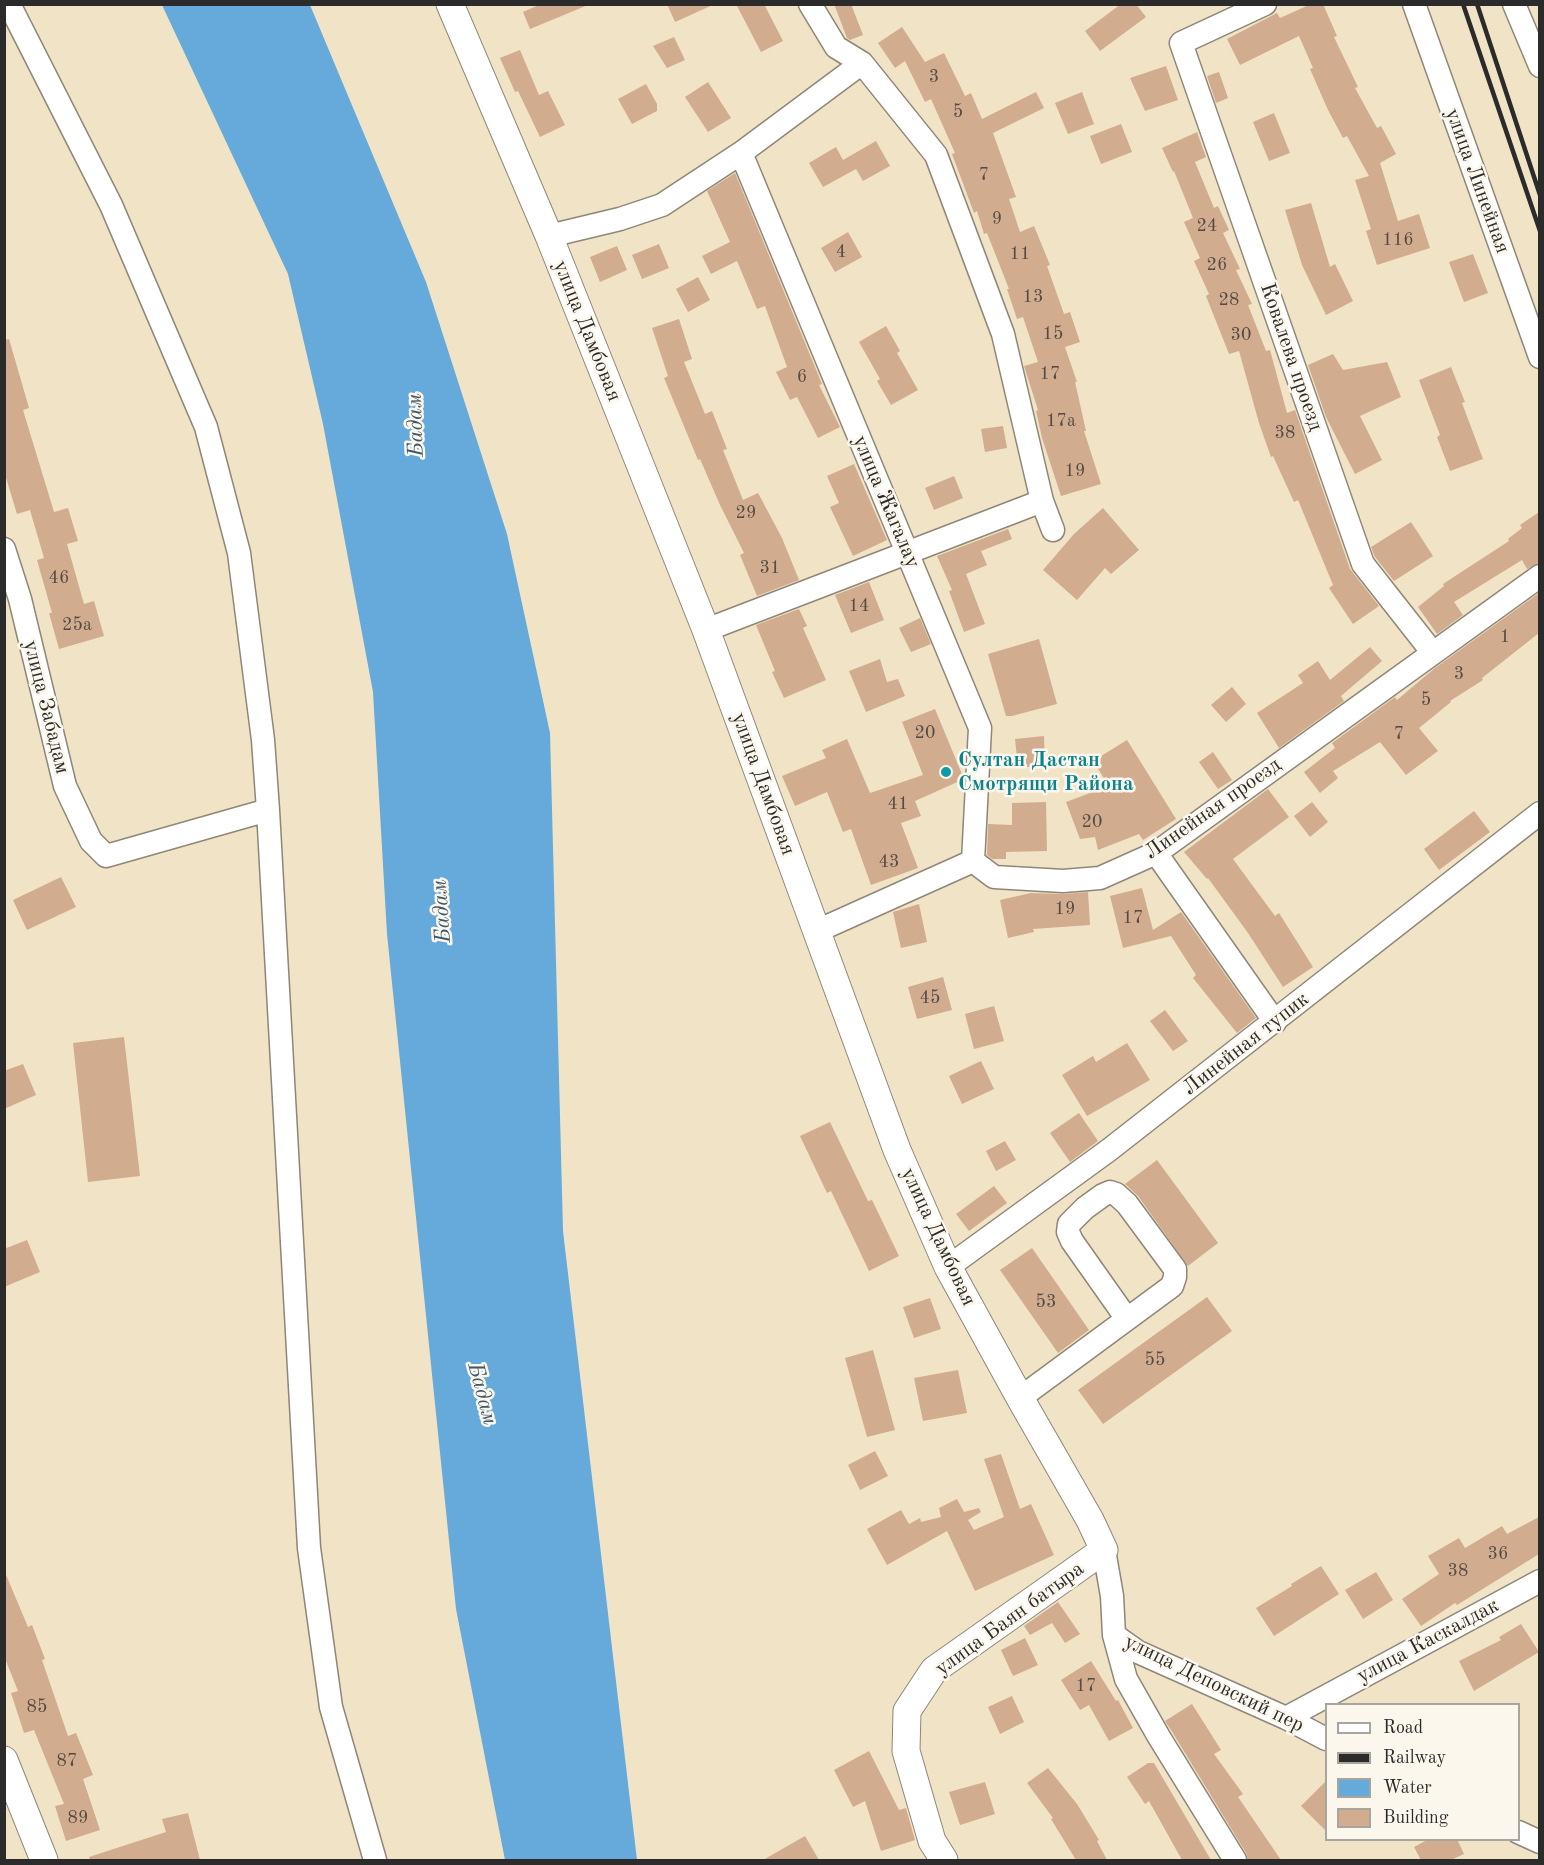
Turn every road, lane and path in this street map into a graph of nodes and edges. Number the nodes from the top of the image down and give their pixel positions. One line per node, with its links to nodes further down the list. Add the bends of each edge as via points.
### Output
1 (9, 4): 19 (street, via 111,205 206,427 239,553)
2 (450, 4): 10 (street, улица Дамбовая)
3 (810, 4): 7 (street, via 836,47)
4 (1265, 4): 18 (street, Ковалева проезд, via 1181,43 1364,564)
5 (1414, 4): 11 (street, улица Линейная)
6 (1514, 4): 8 (street)
7 (862, 63): 9 (street); 12 (street, via 936,155 1003,334)
8 (1539, 66)
9 (741, 153): 10 (street, via 662,205); 15 (street, улица Жагалау)
10 (549, 236): 17 (street, улица Дамбовая)
11 (1539, 357)
12 (1042, 501): 13 (street); 15 (street)
13 (1053, 530)
14 (4, 549): 19 (street, улица Забадам, via 20,599 65,786 91,841 105,855)
15 (907, 552): 17 (street); 22 (street, улица Жагалау, via 980,728)
16 (1539, 576): 18 (street, Линейная проезд)
17 (706, 630): 23 (street, улица Дамбовая)
18 (1433, 653): 21 (street, Линейная проезд)
19 (268, 810): 37 (street, via 309,1548 331,1707)
20 (1539, 813): 24 (street, Линейная тупик)
21 (1156, 853): 22 (street, Линейная проезд, via 1100,878 1063,881 994,877); 24 (street)
22 (973, 861): 23 (street)
23 (817, 931): 25 (street, улица Дамбовая, via 897,1150)
24 (1275, 1022): 25 (street, Линейная тупик)
25 (948, 1267): 27 (street, улица Дамбовая)
26 (1127, 1319): 26 (street, via 1172,1286 1175,1269 1127,1204 1110,1192 1085,1208 1069,1224 1068,1232); 27 (street)
27 (1020, 1398): 28 (street, улица Дамбовая)
28 (1104, 1550): 30 (street, улица Деповский пер); 38 (street, улица Баян батыра, via 934,1670 907,1711 906,1752 932,1841)
29 (1539, 1581): 31 (street, улица Каскалдак)
30 (1114, 1635): 31 (street, улица Деповский пер, via 1138,1652); 39 (street, via 1126,1679)
31 (1286, 1718): 32 (street, улица Деповский пер)
32 (1325, 1738)
33 (4, 1760): 36 (street)
34 (1520, 1833): 35 (street)
35 (1539, 1842)
36 (44, 1860)
37 (375, 1860)
38 (944, 1860)
39 (1235, 1860)

